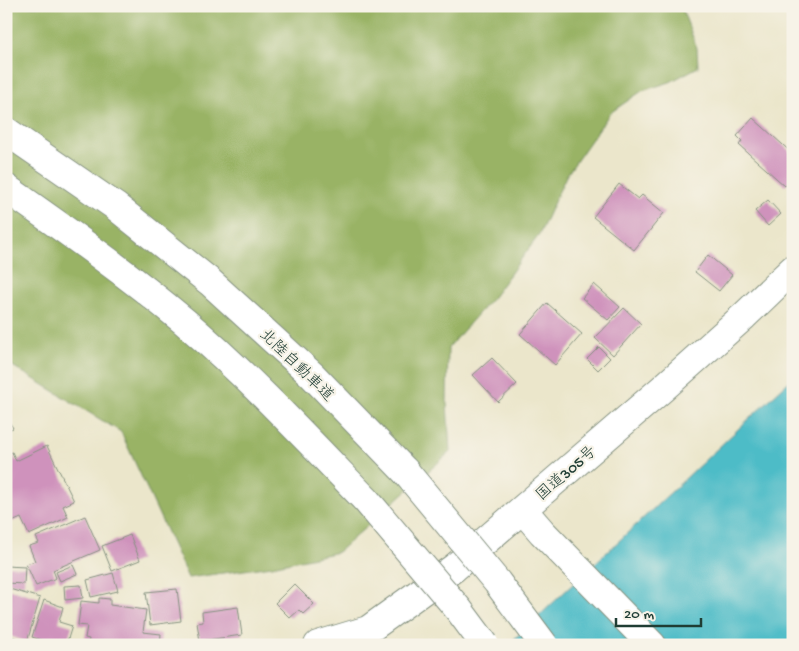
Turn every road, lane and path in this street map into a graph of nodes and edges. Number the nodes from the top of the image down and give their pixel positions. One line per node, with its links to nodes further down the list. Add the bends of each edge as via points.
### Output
1 (6, 131): 7 (main road, 北陸自動車道, bridge, via 115,206 210,282 312,375 404,471 497,582)
2 (6, 188): 6 (main road, bridge, via 89,246 185,322 275,404 366,500)
3 (793, 269): 4 (main road, 国道305号)
4 (523, 510): 5 (main road, 国道305号, via 454,568 368,630); 8 (main road)
5 (318, 645)
6 (485, 645)
7 (544, 645)
8 (652, 645)

